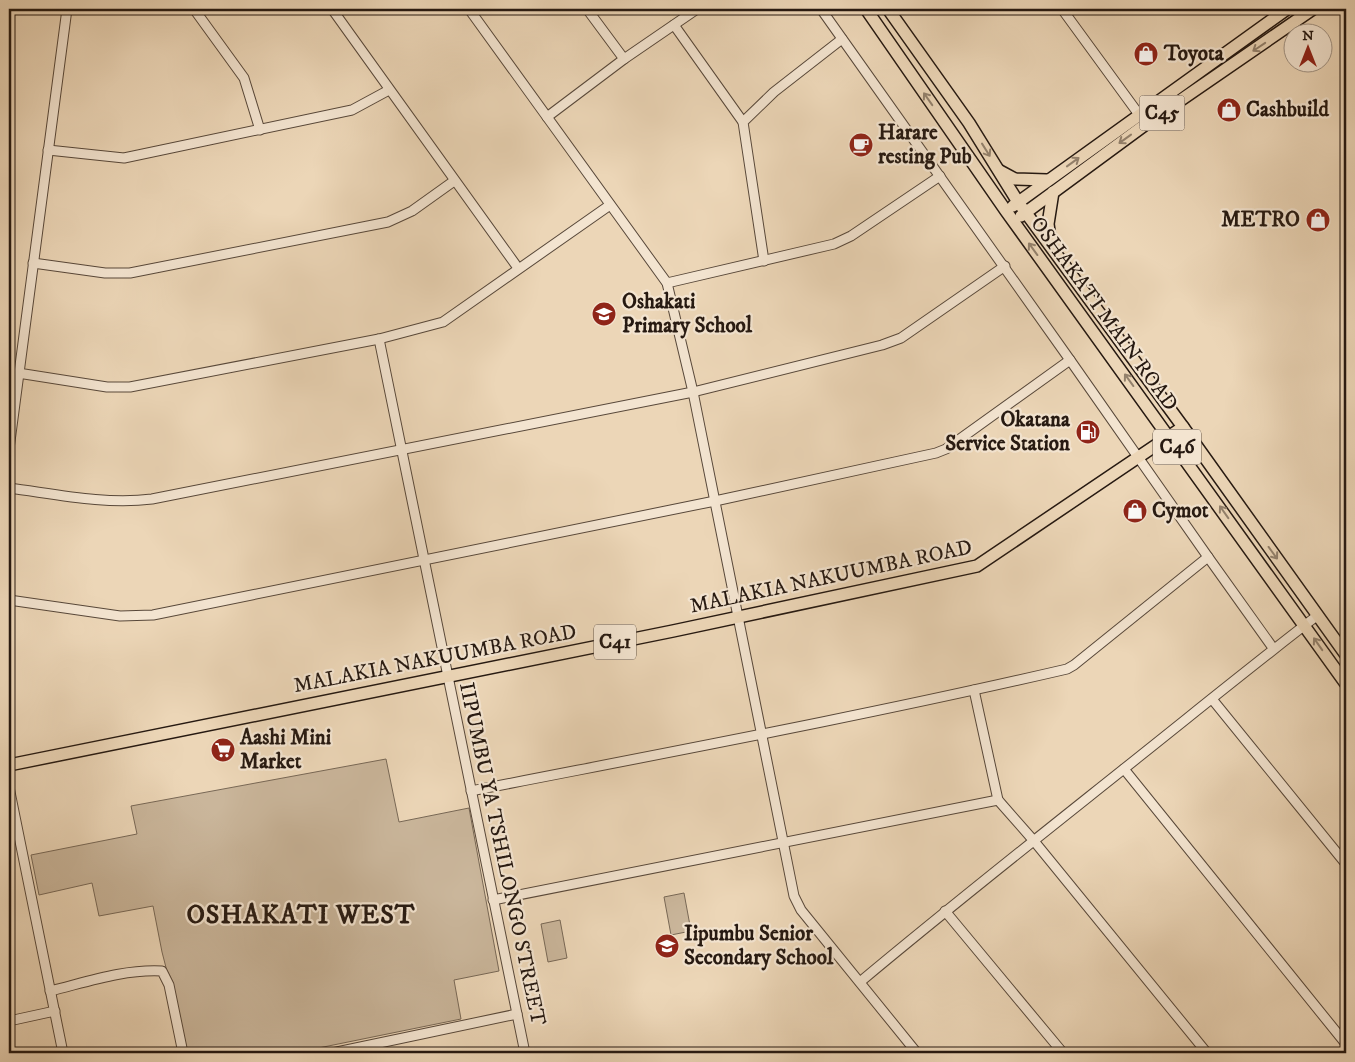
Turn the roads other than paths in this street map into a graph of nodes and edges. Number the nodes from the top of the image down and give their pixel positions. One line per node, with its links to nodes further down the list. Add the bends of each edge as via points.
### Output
1 (67, 9): 22 (street)
2 (194, 9): 21 (street, via 244,78)
3 (332, 9): 16 (street)
4 (469, 9): 18 (street)
5 (587, 9): 15 (street)
6 (697, 9): 13 (street)
7 (821, 9): 14 (street)
8 (866, 9): 30 (main road, C46, one-way to 8)
9 (888, 9): 23 (main road, C46, one-way to 23, via 969,123)
10 (1062, 9): 17 (street)
11 (1288, 9): 17 (main road, C45)
12 (1313, 9): 20 (main road, C45, one-way to 20)
13 (674, 25): 15 (street); 19 (street)
14 (842, 39): 19 (street, via 774,92); 24 (street)
15 (624, 59): 18 (street)
16 (389, 90): 21 (street, via 352,110); 26 (street)
17 (1138, 114): 20 (street); 25 (main road, C45, one-way to 17)
18 (547, 117): 29 (street)
19 (743, 122): 34 (street)
20 (1146, 124): 27 (main road, C45, one-way to 27)
21 (260, 130): 22 (street, via 124,158)
22 (48, 150): 35 (street)
23 (998, 170): 25 (main road, via 1015,179); 28 (main road, C46)
24 (940, 176): 34 (street, via 843,240); 36 (street)
25 (1047, 180): 28 (main road, C45)
26 (454, 181): 35 (street, via 412,211 388,222 130,273 105,273); 37 (street)
27 (1053, 192): 31 (main road, C45); 33 (main road, via 1048,224)
28 (1018, 202): 30 (main road, C45); 31 (main road, OSHAKATI MAIN ROAD / C46)
29 (610, 205): 37 (street); 38 (street)
30 (1006, 211): 32 (main road, OSHAKATI MAIN ROAD / C46)
31 (1026, 212): 32 (main road, C45); 33 (main road, OSHAKATI MAIN ROAD / C46)
32 (1013, 222): 44 (main road, OSHAKATI MAIN ROAD / C46, one-way to 32)
33 (1052, 248): 43 (main road, OSHAKATI MAIN ROAD / C46)
34 (764, 261): 38 (street)
35 (33, 263): 41 (street)
36 (1005, 266): 40 (street); 42 (street, via 893,342)
37 (518, 268): 39 (street, via 443,322)
38 (666, 283): 42 (street)
39 (379, 339): 41 (street, via 130,387 107,387); 46 (street, IIPUMBU YA TSHILONGO STREET)
40 (1070, 360): 47 (street); 49 (street, via 946,449)
41 (18, 373): 45 (street)
42 (693, 392): 46 (street); 49 (street)
43 (1183, 427): 44 (main road, MALAKIA NAKUUMBA ROAD / C41); 54 (main road, OSHAKATI MAIN ROAD / C46, one-way to 54)
44 (1170, 436): 47 (main road, MALAKIA NAKUUMBA ROAD / C41); 55 (main road, OSHAKATI MAIN ROAD / C46, one-way to 44)
45 (9, 449)
46 (400, 449): 48 (street, via 134,502); 51 (street, IIPUMBU YA TSHILONGO STREET)
47 (1140, 458): 50 (street); 53 (main road, MALAKIA NAKUUMBA ROAD / C41, via 977,566)
48 (9, 488)
49 (715, 501): 51 (street); 53 (street)
50 (1208, 557): 56 (street); 60 (street, via 1074,665)
51 (423, 561): 52 (street, via 135,617); 58 (street, IIPUMBU YA TSHILONGO STREET)
52 (9, 600)
53 (738, 616): 58 (main road, MALAKIA NAKUUMBA ROAD / C41); 62 (street)
54 (1318, 616): 55 (street); 57 (main road, OSHAKATI MAIN ROAD / C46)
55 (1305, 626): 56 (street); 59 (main road, OSHAKATI MAIN ROAD / C46, one-way to 55)
56 (1273, 648): 61 (street)
57 (1346, 656)
58 (447, 675): 63 (main road, MALAKIA NAKUUMBA ROAD / C41); 66 (street, IIPUMBU YA TSHILONGO STREET)
59 (1346, 684)
60 (974, 690): 62 (street); 67 (street)
61 (1212, 699): 64 (street); 71 (street)
62 (762, 734): 66 (street); 69 (street)
63 (9, 765)
64 (1124, 769): 70 (street); 79 (street)
65 (9, 787): 68 (street)
66 (471, 791): 72 (street, IIPUMBU YA TSHILONGO STREET)
67 (998, 800): 69 (street); 70 (street)
68 (13, 831): 75 (street)
69 (783, 841): 72 (street); 74 (street, via 796,903)
70 (1034, 841): 73 (street); 86 (street)
71 (1346, 864)
72 (493, 900): 77 (street, IIPUMBU YA TSHILONGO STREET)
73 (946, 911): 74 (street); 85 (street)
74 (860, 982): 84 (street)
75 (50, 991): 76 (street); 81 (street, via 122,974 162,971 169,985)
76 (54, 1011): 78 (street); 80 (street)
77 (516, 1014): 82 (street); 83 (street, IIPUMBU YA TSHILONGO STREET)
78 (9, 1021)
79 (1346, 1044)
80 (63, 1053)
81 (183, 1053)
82 (332, 1053)
83 (524, 1053)
84 (917, 1053)
85 (1063, 1053)
86 (1207, 1053)

